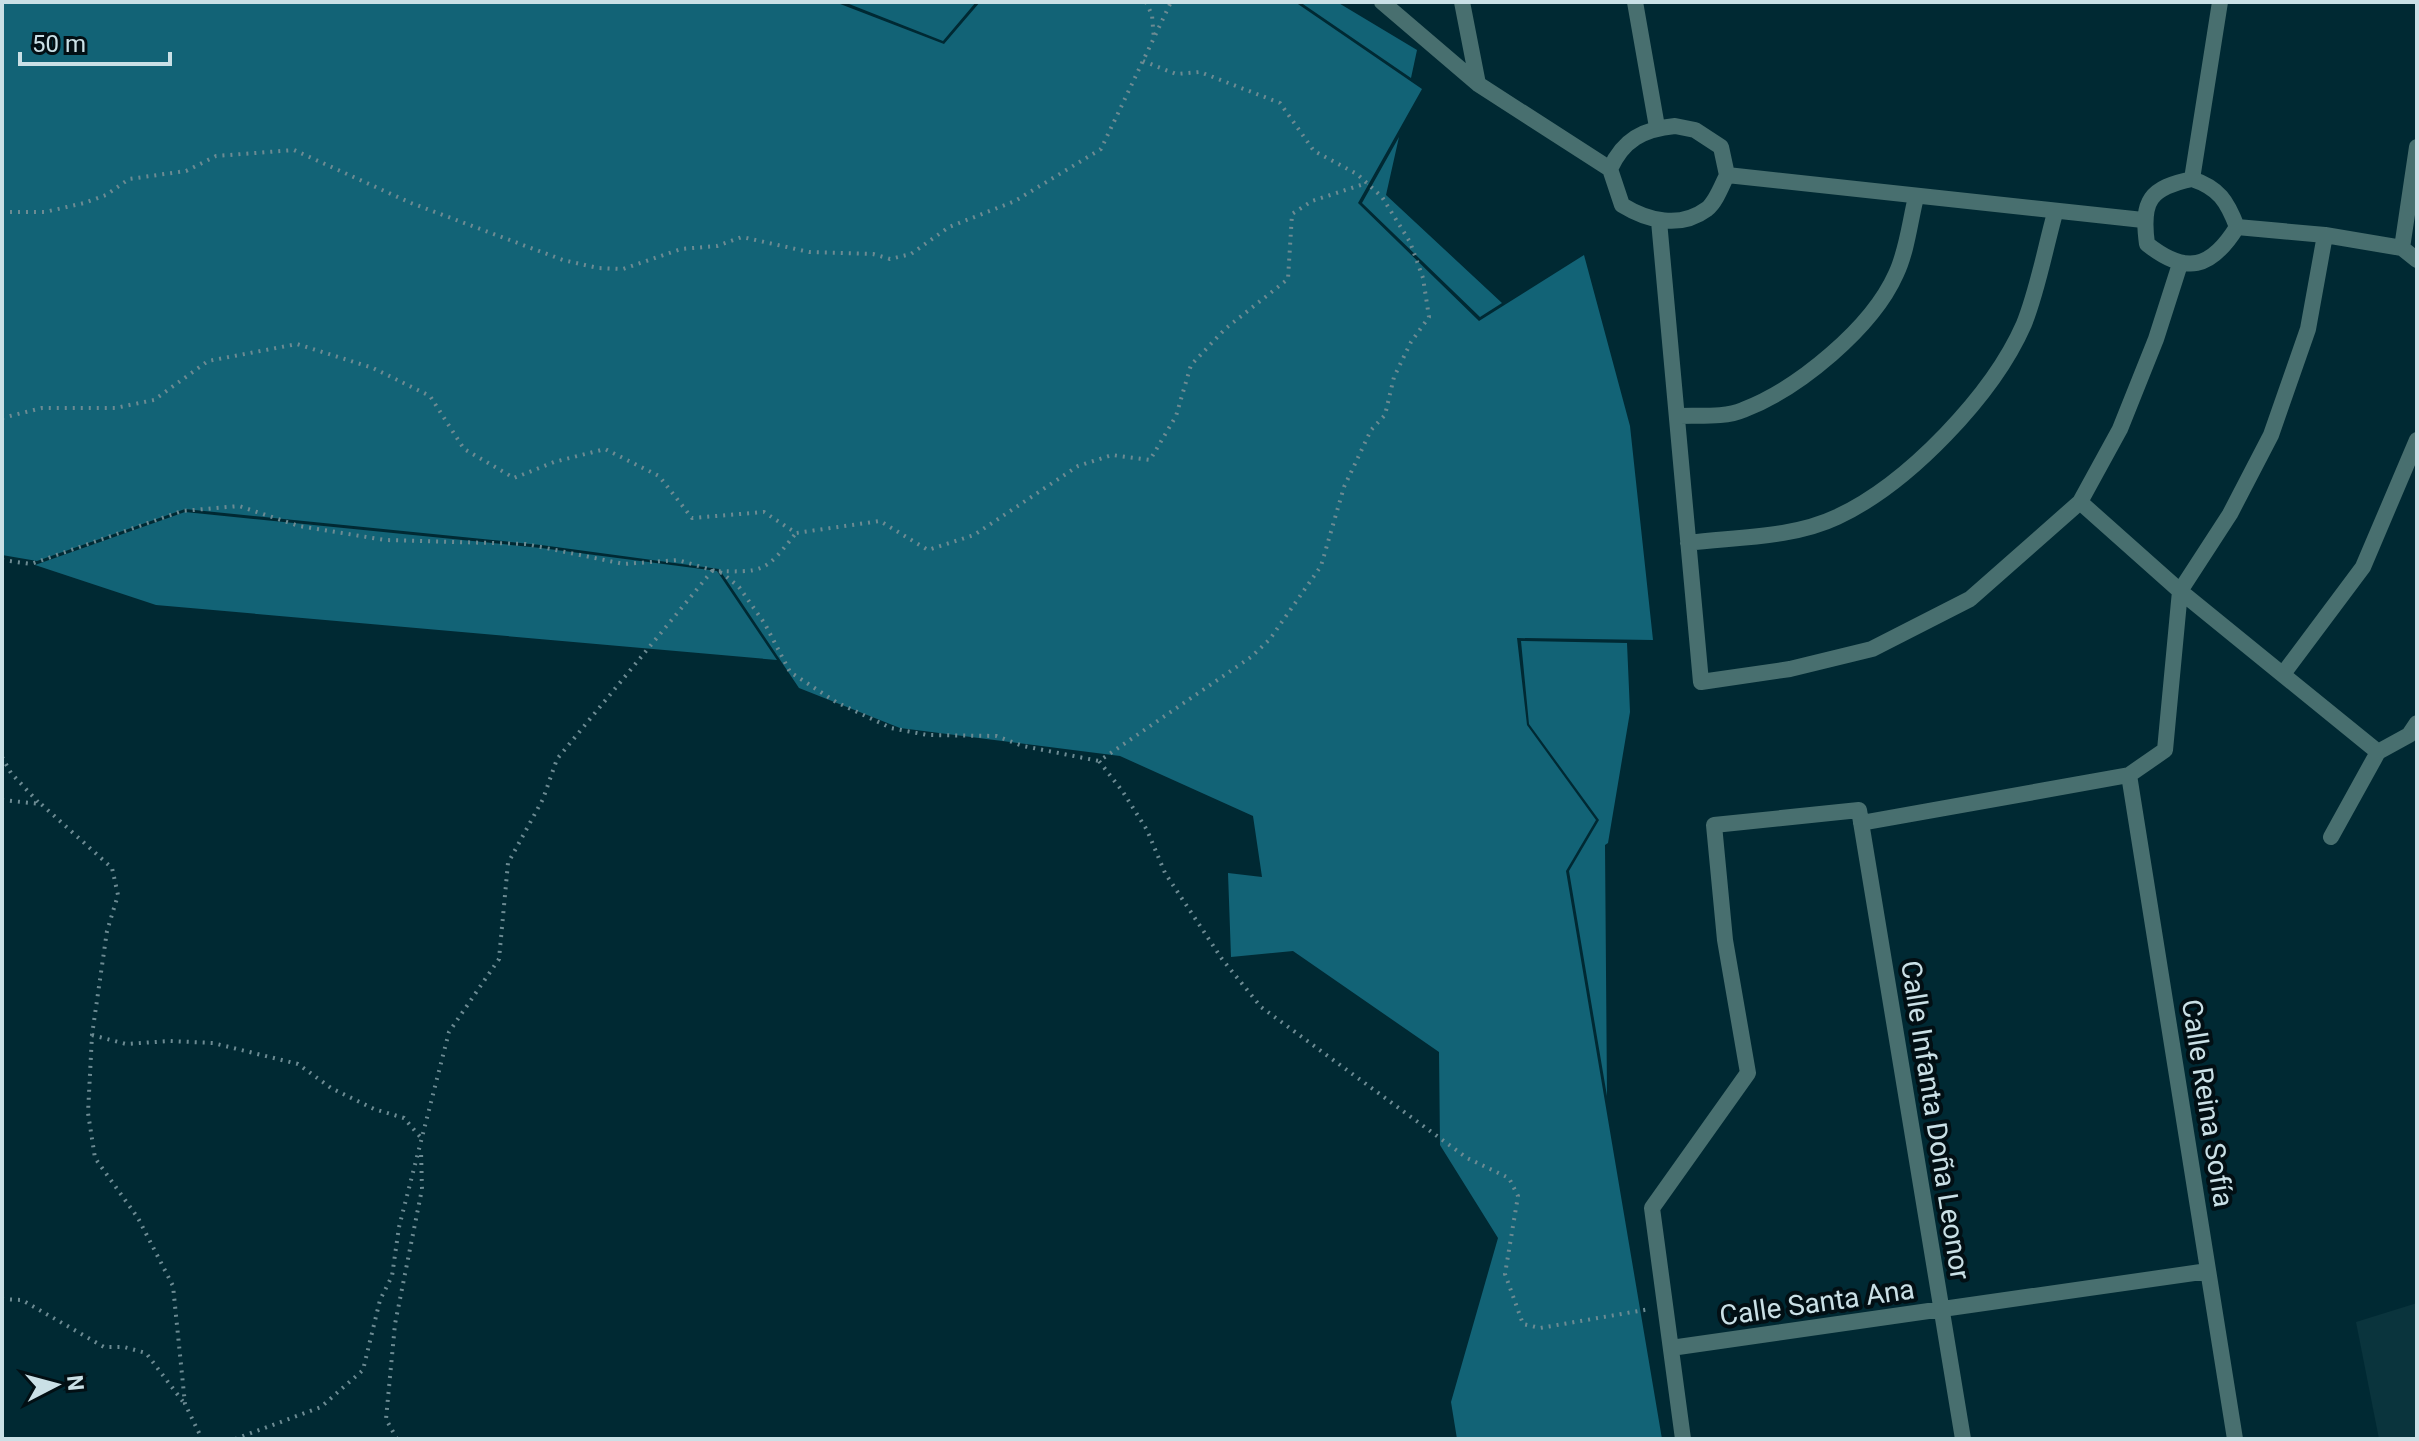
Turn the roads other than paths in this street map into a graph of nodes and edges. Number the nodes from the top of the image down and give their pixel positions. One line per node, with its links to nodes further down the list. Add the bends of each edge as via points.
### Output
1 (1382, 2): 5 (street)
2 (1462, 2): 5 (street)
3 (1635, 2): 6 (street)
4 (2220, 2): 10 (street)
5 (1478, 84): 8 (street)
6 (1657, 127): 8 (street, via 1633,137); 9 (street, via 1695,130 1721,147)
7 (2417, 147): 17 (street)
8 (1610, 169): 14 (street, via 1622,205)
9 (1727, 175): 11 (street); 14 (street, via 1709,208 1681,220)
10 (2192, 179): 13 (street, via 2164,185 2148,200); 15 (street, via 2211,185 2228,202)
11 (1916, 197): 12 (street); 20 (street, via 1896,274 1867,317 1826,359 1741,412)
12 (2055, 213): 13 (street); 23 (street, via 2024,323 1982,397 1940,442 1837,517 1782,532)
13 (2143, 220): 19 (street, via 2147,244)
14 (1659, 221): 20 (street)
15 (2237, 227): 16 (street); 19 (street, via 2221,253 2200,263)
16 (2325, 235): 17 (street); 24 (street, via 2308,329 2271,435 2230,514)
17 (2402, 248): 18 (street)
18 (2417, 260)
19 (2180, 264): 22 (street, via 2120,429)
20 (1677, 416): 23 (street)
21 (2417, 440): 25 (street, via 2363,567)
22 (2080, 502): 23 (street, via 1970,599 1872,649 1790,669 1701,682); 24 (street)
23 (1688, 543)
24 (2180, 591): 25 (street); 28 (street, via 2165,750)
25 (2283, 674): 27 (street)
26 (2417, 723): 27 (street, via 2409,735)
27 (2378, 752): 30 (street)
28 (2129, 775): 29 (street); 31 (street, Calle Reina Sofía)
29 (1860, 817): 32 (street, Calle Infanta Doña Leonor); 33 (street, via 1714,825 1725,940 1748,1073 1652,1208)
30 (2331, 837)
31 (2208, 1271): 32 (street, Calle Santa Ana); 36 (street, Calle Reina Sofía)
32 (1941, 1311): 33 (street, Calle Santa Ana); 35 (street, Calle Infanta Doña Leonor)
33 (1671, 1348): 34 (street)
34 (1683, 1439)
35 (1963, 1439)
36 (2235, 1439)

